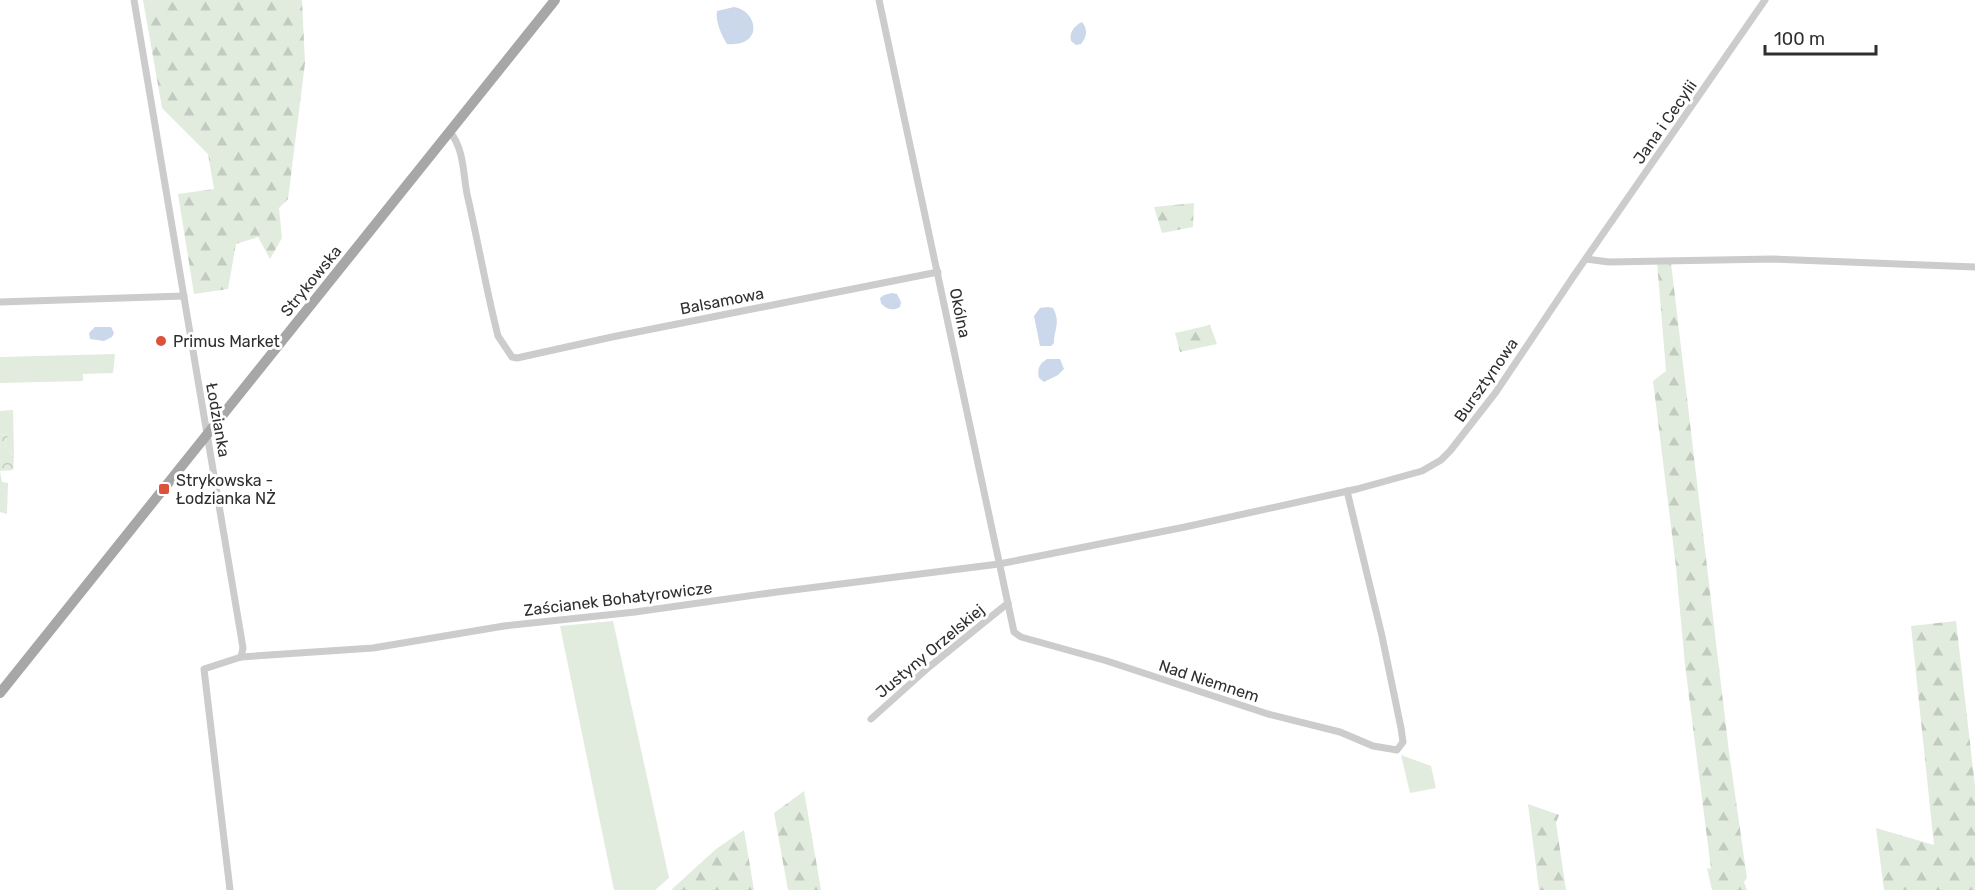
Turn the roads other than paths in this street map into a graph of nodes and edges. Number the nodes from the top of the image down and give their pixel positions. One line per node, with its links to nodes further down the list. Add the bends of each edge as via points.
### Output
1 (134, 0): 9 (street, Łodzianka)
2 (555, 0): 5 (main road, Strykowska)
3 (879, 0): 8 (street, Okólna)
4 (1765, 0): 6 (street, Jana i Cecylii)
5 (450, 132): 8 (street, Balsamowa, via 460,150 498,336 512,357); 11 (main road, Strykowska)
6 (1586, 259): 7 (street, via 1806,260); 12 (street, Bursztynowa, via 1496,392 1450,451 1422,471)
7 (1975, 267)
8 (938, 272): 13 (street, Okólna)
9 (184, 297): 10 (street); 11 (street, Łodzianka)
10 (0, 302)
11 (207, 435): 16 (street, Łodzianka, via 243,648); 17 (main road, Strykowska)
12 (1347, 491): 13 (street, Bursztynowa); 15 (street, Nad Niemnem, via 1401,728 1403,742 1397,750 1268,714)
13 (999, 564): 14 (street, Okólna); 16 (street, Zaścianek Bohatyrowicze, via 504,626 373,648)
14 (1008, 603): 15 (street, Okólna); 18 (street, Justyny Orzelskiej)
15 (1014, 632)
16 (241, 657): 19 (street, via 204,669)
17 (0, 693)
18 (871, 719)
19 (230, 890)

